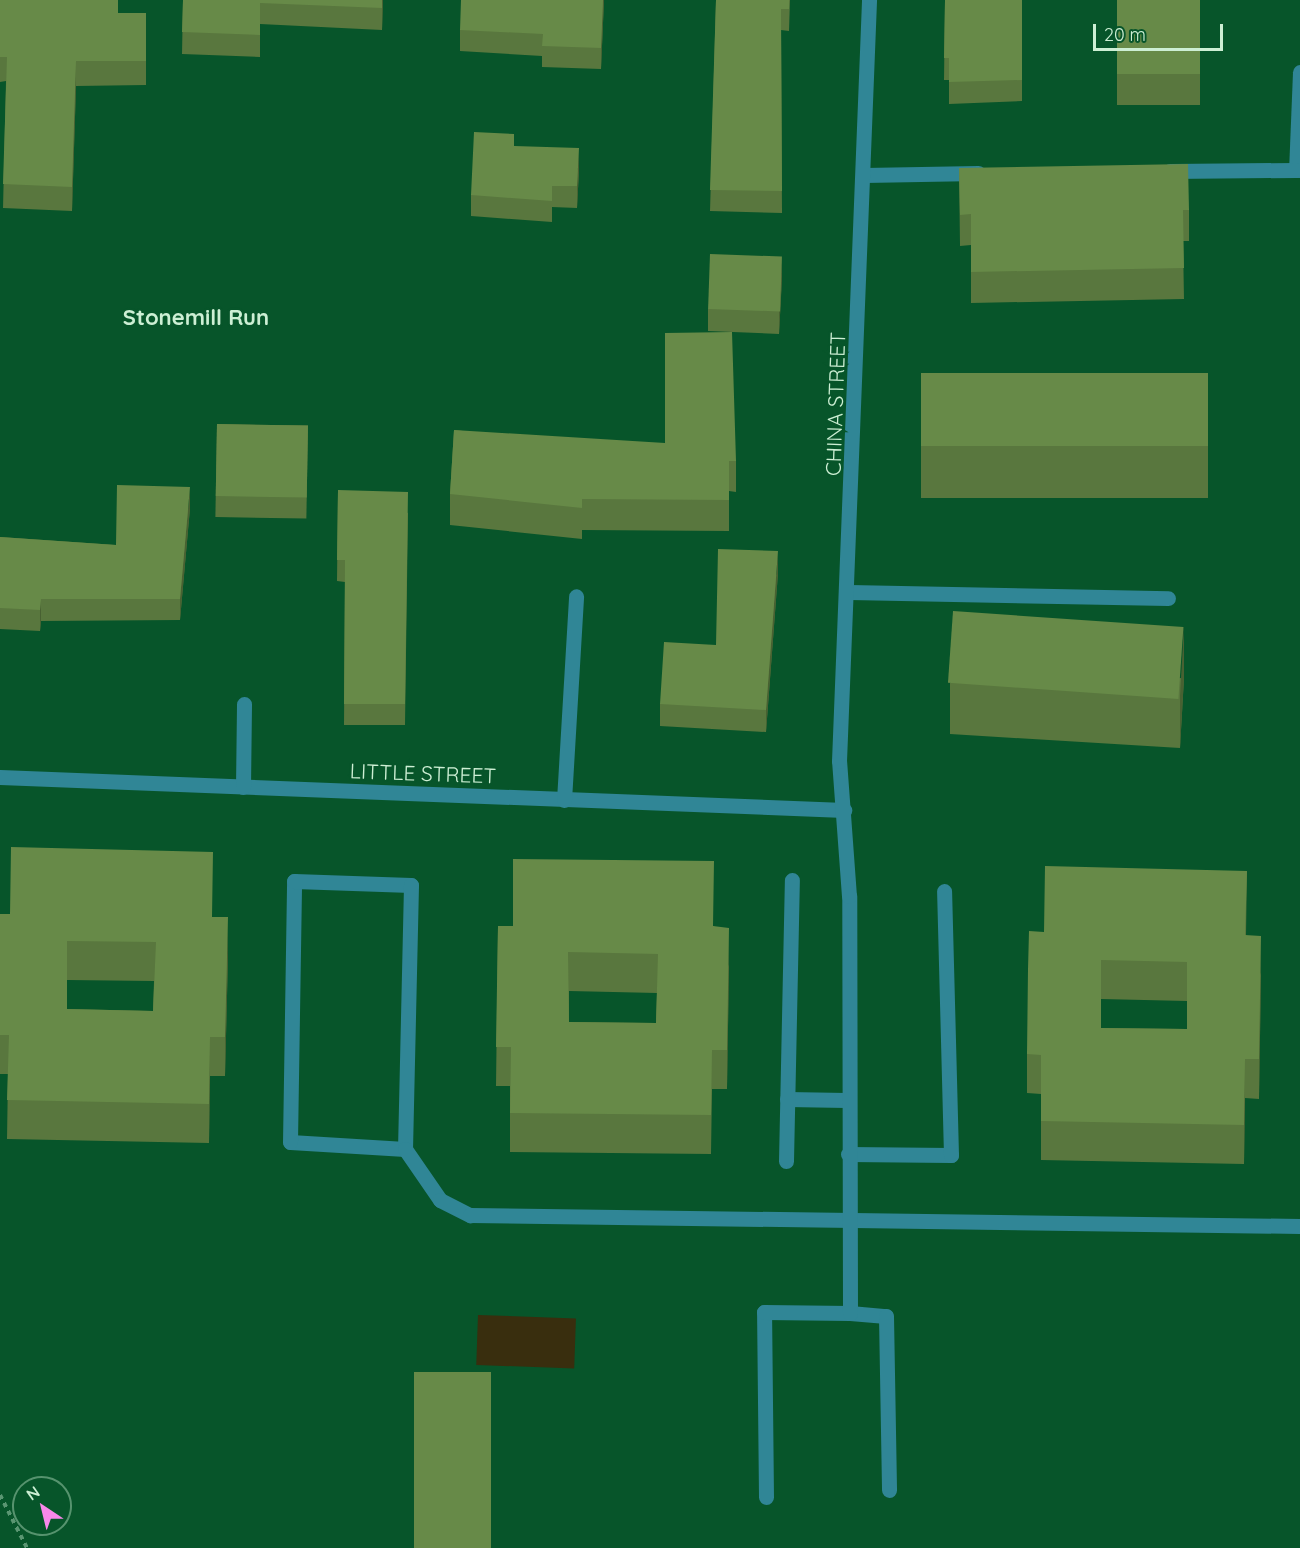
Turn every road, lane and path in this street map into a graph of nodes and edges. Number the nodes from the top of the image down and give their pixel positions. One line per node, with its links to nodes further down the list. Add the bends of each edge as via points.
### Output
1 (869, 0): 6 (street, CHINA STREET)
2 (1300, 72): 3 (street)
3 (1298, 170): 4 (street)
4 (1152, 171)
5 (996, 173): 6 (street)
6 (864, 175): 7 (street, CHINA STREET)
7 (849, 592): 9 (street); 14 (street, CHINA STREET, via 839,761)
8 (576, 596): 13 (street)
9 (1168, 598)
10 (244, 704): 12 (street)
11 (0, 777): 12 (street, LITTLE STREET)
12 (243, 787): 13 (street, LITTLE STREET)
13 (564, 800): 14 (street, LITTLE STREET)
14 (844, 810): 18 (street, CHINA STREET, via 849,896)
15 (792, 880): 17 (street)
16 (944, 891): 20 (street, via 951,1155)
17 (787, 1099): 18 (street); 21 (street)
18 (846, 1100): 20 (street, CHINA STREET)
19 (405, 1149): 19 (street, via 290,1142 294,881 411,885); 22 (street, via 440,1200 470,1215)
20 (848, 1154): 22 (street, CHINA STREET)
21 (786, 1161)
22 (851, 1216): 23 (street); 24 (street, CHINA STREET)
23 (1300, 1226)
24 (850, 1313): 25 (street, via 886,1316); 27 (street, via 764,1312)
25 (889, 1490)
26 (0, 1495): 28 (path)
27 (766, 1497)
28 (27, 1548)

